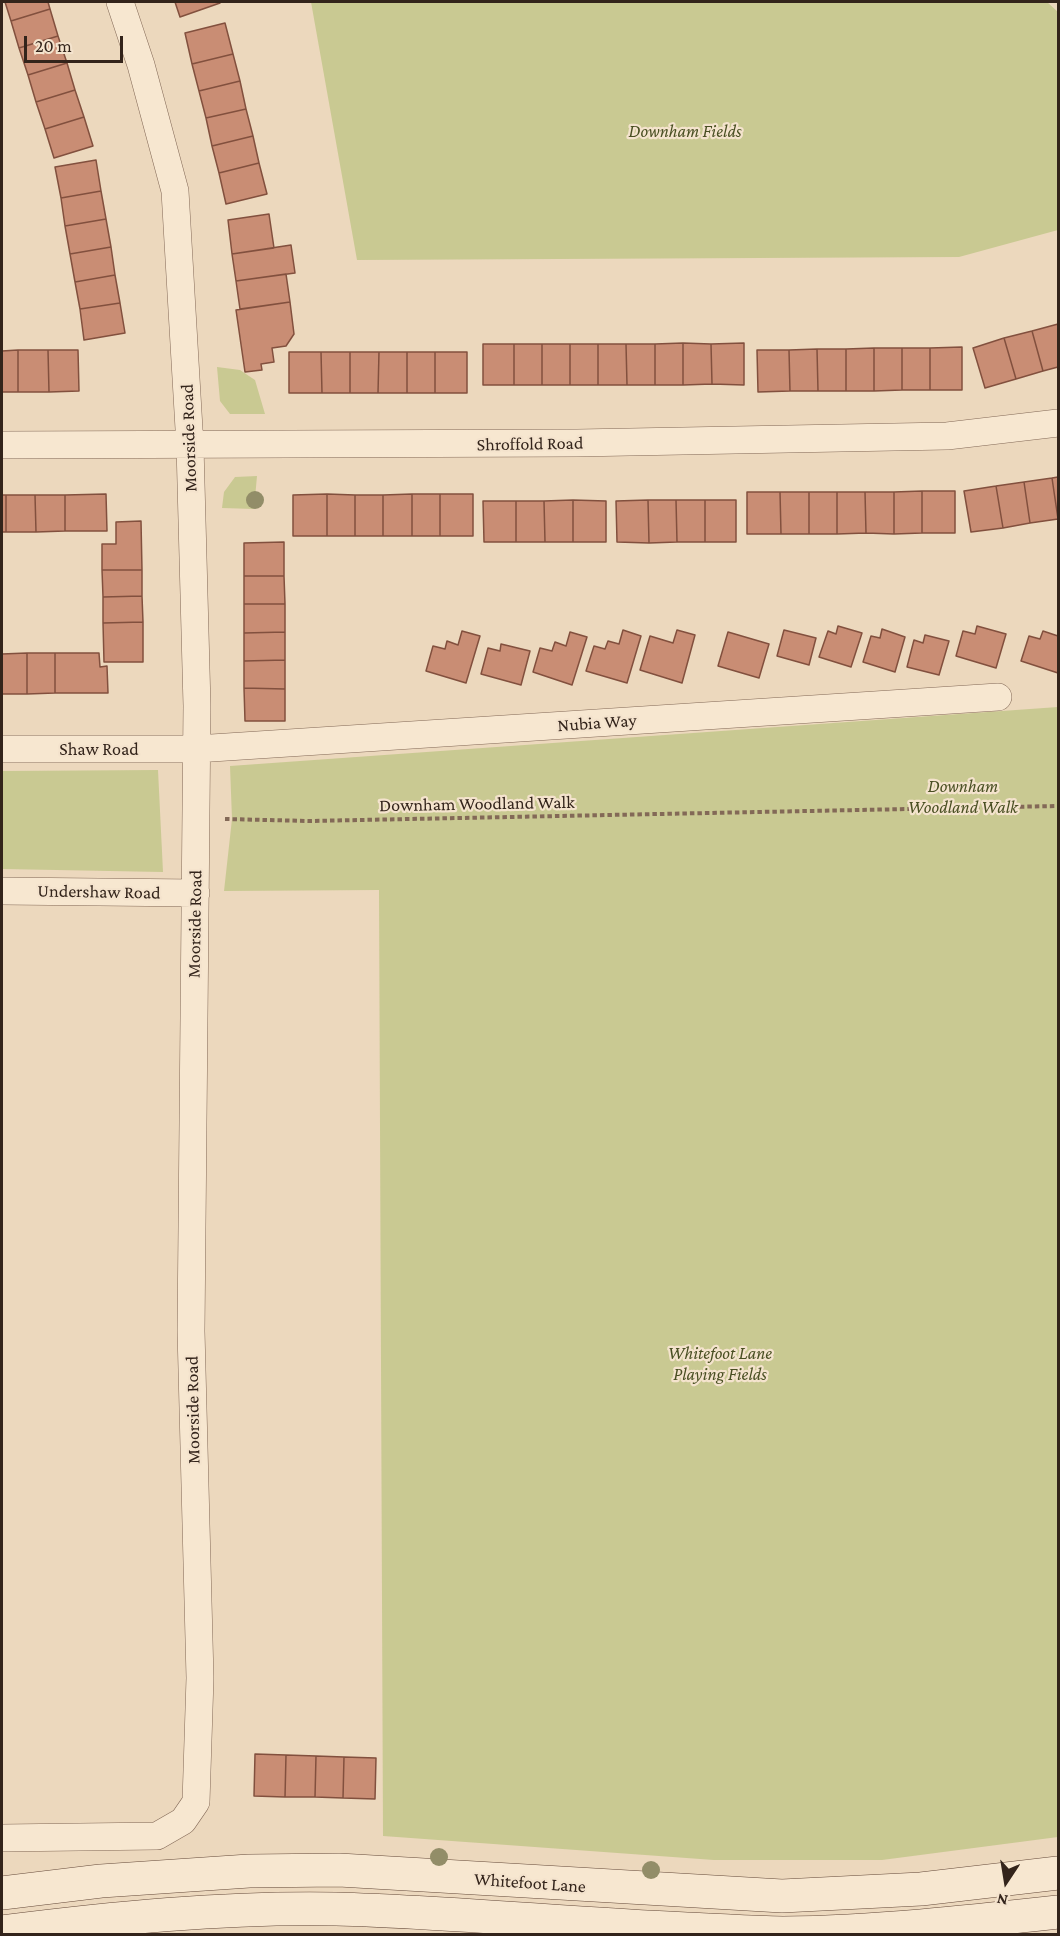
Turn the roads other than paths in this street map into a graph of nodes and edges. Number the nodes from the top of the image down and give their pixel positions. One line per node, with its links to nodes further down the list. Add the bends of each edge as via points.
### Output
1 (120, 2): 4 (street, Moorside Road, via 175,191)
2 (1059, 423): 4 (street, Shroffold Road, via 947,436)
3 (2, 445): 4 (street, Shroffold Road)
4 (190, 446): 6 (street, Moorside Road)
5 (998, 698): 6 (street, Nubia Way)
6 (196, 748): 7 (street, Shaw Road); 9 (street, Moorside Road)
7 (2, 749)
8 (2, 891): 9 (street, Undershaw Road)
9 (196, 893): 10 (street, Moorside Road, via 191,1330 200,1678 196,1802 183,1821 157,1836)
10 (2, 1838)
11 (1059, 1873): 12 (street, Whitefoot Lane, via 921,1889 782,1896 339,1870 249,1871 101,1881)
12 (2, 1893)
13 (1059, 1912): 14 (street, Whitefoot Lane, via 922,1927 781,1933 335,1909 103,1919)
14 (2, 1932)

